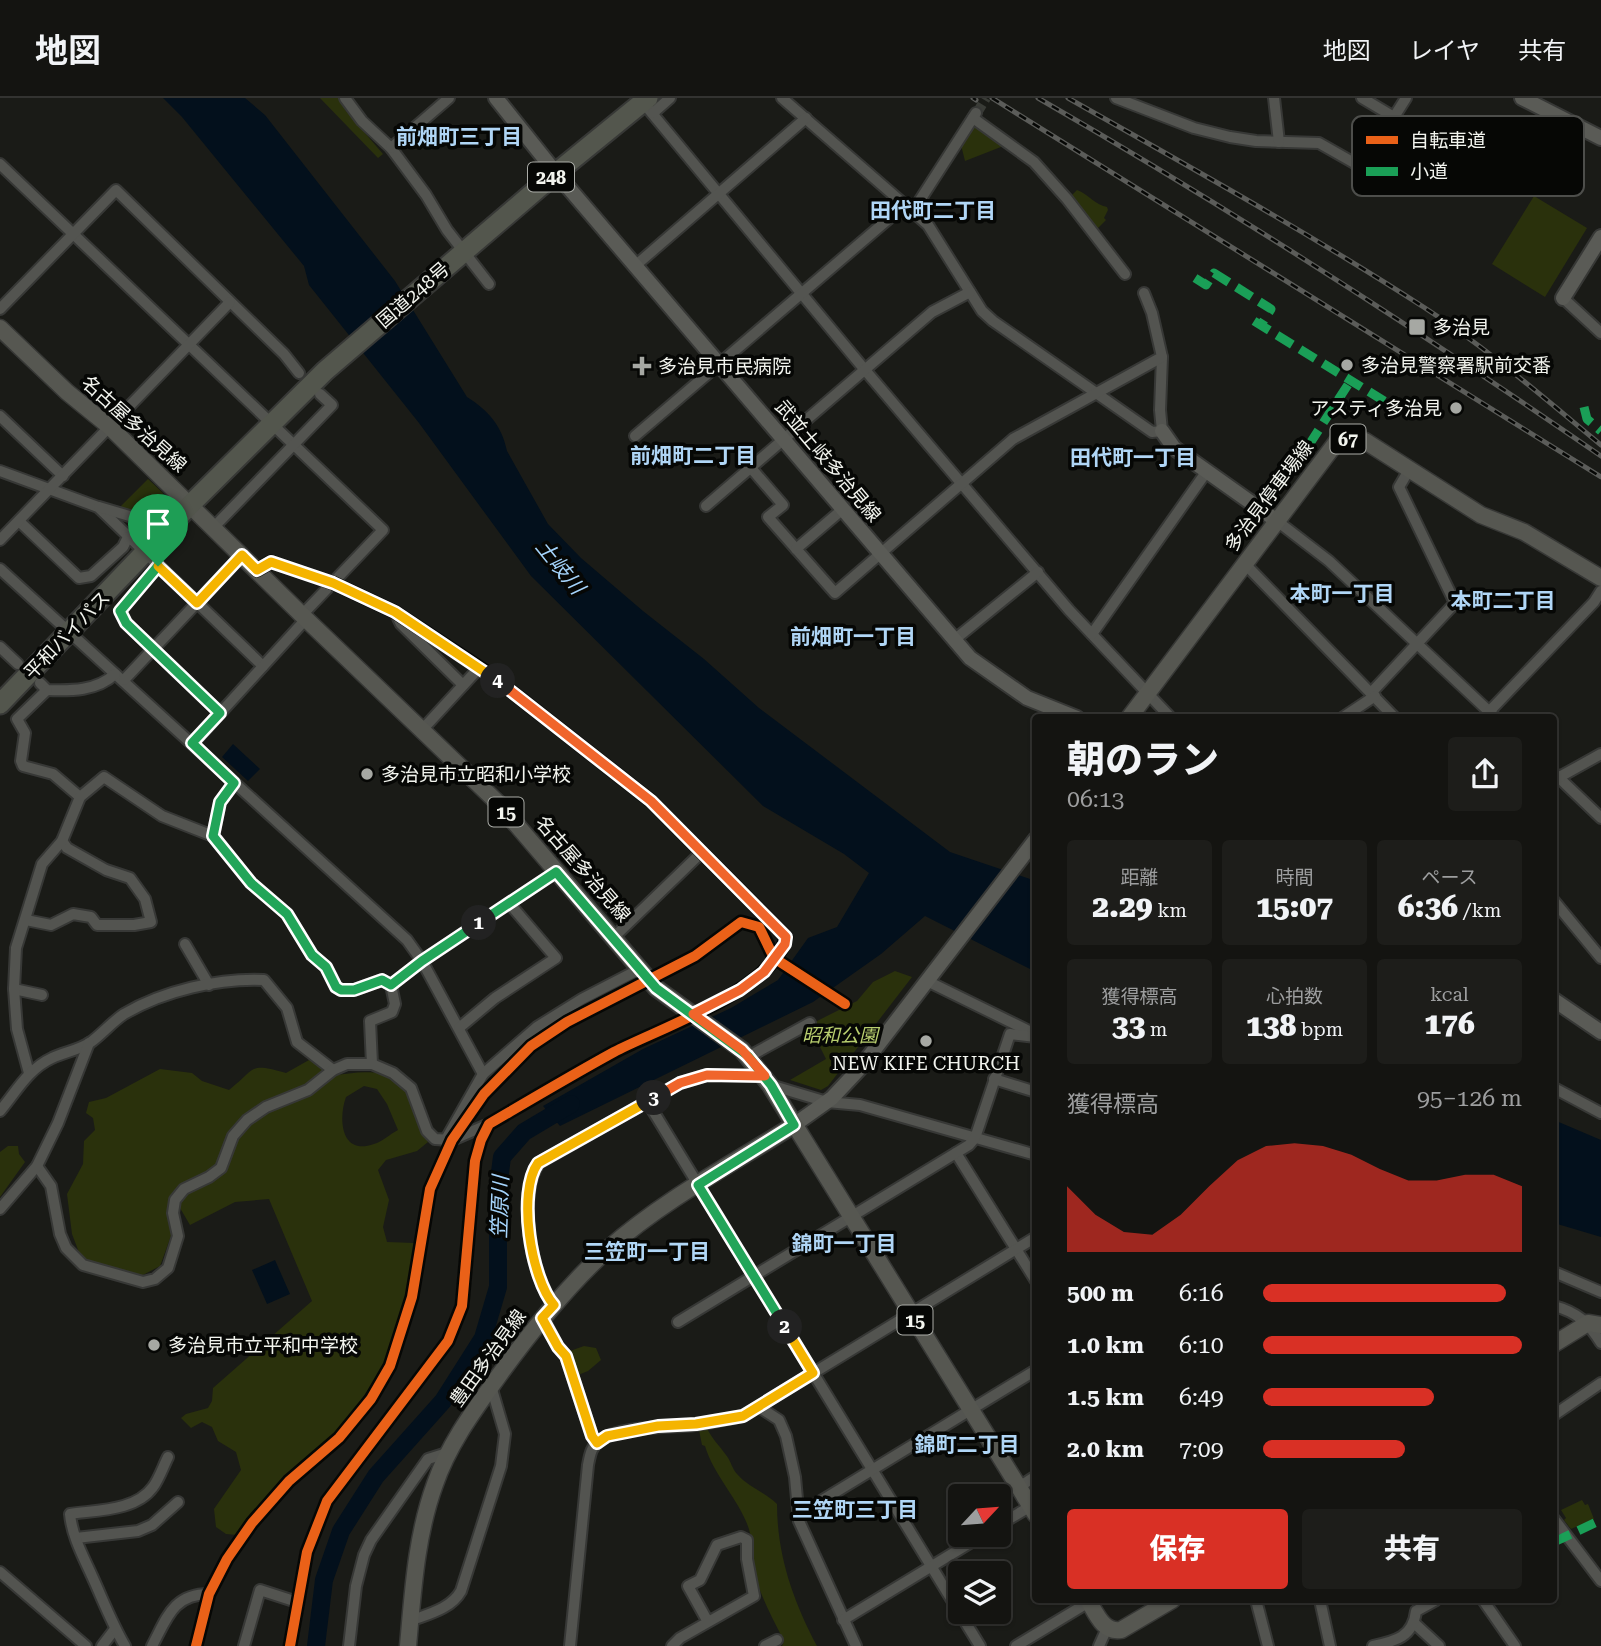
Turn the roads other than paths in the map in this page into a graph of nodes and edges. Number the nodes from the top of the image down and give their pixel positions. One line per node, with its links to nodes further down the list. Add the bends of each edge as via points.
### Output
1 (345, 98): 19 (street)
2 (449, 98): 19 (street)
3 (496, 98): 22 (main road, 武並土岐多治見線)
4 (670, 98): 11 (street)
5 (782, 98): 15 (street)
6 (1116, 98): 18 (street, via 1194,128)
7 (1274, 98): 18 (street)
8 (1363, 98): 12 (street)
9 (1406, 98): 13 (street)
10 (1522, 98): 14 (main road)
11 (646, 103): 22 (highway, 国道248号 / 248); 23 (street)
12 (1392, 116)
13 (1395, 116)
14 (1558, 116)
15 (806, 118): 23 (street); 24 (street)
16 (1584, 129): 17 (main road)
17 (1601, 138)
18 (1279, 142): 20 (street, via 1319,143)
19 (391, 148): 27 (street)
20 (1352, 162)
21 (0, 164): 25 (street)
22 (556, 173): 27 (highway, 国道248号 / 248); 28 (main road, 武並土岐多治見線)
23 (719, 193): 28 (street); 33 (street)
24 (910, 207): 29 (street, via 975,116 1034,162); 31 (street, via 928,225); 33 (street)
25 (73, 233): 35 (street, via 116,190); 36 (street); 39 (street)
26 (1601, 237): 34 (main road)
27 (460, 255): 30 (street); 47 (highway, 国道248号 / 248, via 325,370)
28 (635, 266): 41 (main road, 武並土岐多治見線)
29 (1125, 274)
30 (489, 284)
31 (970, 292): 42 (street, via 932,312); 45 (street, via 993,321)
32 (1144, 293): 40 (street)
33 (802, 294): 41 (street); 42 (street)
34 (1563, 298): 38 (street)
35 (230, 302): 39 (street); 43 (street)
36 (0, 309)
37 (0, 328): 48 (main road, 名古屋多治見線 / 15)
38 (1601, 333)
39 (189, 344): 47 (street); 48 (street)
40 (1162, 357): 45 (street); 49 (street)
41 (720, 364): 50 (street); 51 (main road, 武並土岐多治見線)
42 (865, 370): 51 (street); 58 (street)
43 (299, 373)
44 (320, 394): 52 (street, via 332,405)
45 (1096, 394): 49 (street, via 1140,426); 58 (street, via 1013,439)
46 (0, 416): 57 (street)
47 (270, 424): 52 (street); 60 (highway, 国道248号 / 248)
48 (110, 427): 57 (street); 60 (main road, 名古屋多治見線 / 15)
49 (1162, 431): 56 (main road, via 1174,448)
50 (635, 436)
51 (784, 439): 53 (street); 63 (main road, 武並土岐多治見線)
52 (293, 446): 67 (street); 79 (street, via 383,530)
53 (751, 468): 61 (street); 70 (street, via 783,505 768,517)
54 (1409, 470): 65 (main road, 多治見停車場線 / 67, via 1366,441 1338,440); 78 (main road, 多治見停車場線 / 67, via 1481,515 1524,532); 87 (street, via 1399,487 1455,603)
55 (0, 471): 59 (street)
56 (1207, 471): 65 (main road); 85 (street)
57 (63, 476): 59 (street)
58 (963, 483): 71 (street); 77 (street)
59 (50, 488): 62 (street); 64 (street)
60 (191, 504): 67 (main road, 名古屋多治見線 / 15); 73 (highway, 平和バイパス / 248)
61 (706, 506)
62 (98, 507): 66 (street); 68 (street)
63 (844, 509): 70 (street); 71 (main road, 武並土岐多治見線)
64 (19, 521): 68 (street, via 79,578 91,576); 69 (street)
65 (1277, 521): 74 (main road, 多治見停車場線 / 67); 87 (street, via 1329,561)
66 (153, 523)
67 (214, 527): 72 (main road, 名古屋多治見線 / 15)
68 (128, 537): 73 (street)
69 (0, 540)
70 (796, 549): 71 (street, via 835,593)
71 (881, 554): 86 (main road, 武並土岐多治見線)
72 (242, 555): 76 (main road, 名古屋多治見線 / 15); 81 (street)
73 (152, 560): 81 (street); 84 (highway, 平和バイパス / 248); 88 (street, via 120,611)
74 (1245, 564): 95 (main road, 多治見停車場線 / 67); 96 (street)
75 (0, 569): 84 (street)
76 (257, 570): 79 (street, via 271,562); 83 (main road, 名古屋多治見線 / 15)
77 (1038, 572): 85 (street); 86 (street)
78 (1601, 578)
79 (333, 583): 82 (street); 83 (street)
80 (1601, 591): 105 (street)
81 (197, 603): 88 (street); 91 (street)
82 (395, 612): 92 (street); 94 (street, via 401,624)
83 (304, 617): 91 (street); 106 (main road, 名古屋多治見線 / 15)
84 (69, 632): 93 (street); 97 (highway, 平和バイパス / 248)
85 (1091, 634): 95 (street)
86 (954, 640): 99 (main road, 武並土岐多治見線, via 1010,688)
87 (1417, 644): 96 (street); 104 (street)
88 (152, 648): 93 (street); 98 (street)
89 (2, 653): 90 (street)
90 (18, 664)
91 (262, 667): 98 (street)
92 (479, 668): 94 (street); 117 (street, via 651,801)
93 (119, 677): 107 (street); 112 (street, via 74,691 43,687 17,719 25,733 23,766 53,774)
94 (463, 685): 106 (street)
95 (1148, 692): 100 (main road, 多治見停車場線 / 67); 101 (street)
96 (1373, 695): 102 (street); 103 (street)
97 (0, 704)
98 (220, 713): 107 (street)
99 (1067, 714)
100 (1132, 714)
101 (1167, 714)
102 (1347, 714)
103 (1391, 714)
104 (1489, 714)
105 (1491, 714)
106 (422, 730): 118 (main road, 名古屋多治見線 / 15, via 498,803)
107 (192, 743): 111 (street)
108 (1601, 754): 109 (street)
109 (1557, 776)
110 (1557, 778): 113 (street)
111 (234, 783): 114 (street, via 220,802); 125 (street, via 407,940)
112 (80, 797): 114 (street, via 104,777 162,816); 115 (street)
113 (1601, 818)
114 (213, 836): 129 (street, via 251,883 287,914 336,987 354,990 382,980)
115 (62, 841): 121 (street, via 42,864); 121 (street, via 106,870 130,878 145,899 151,922 97,925 91,917 73,914 51,925)
116 (1032, 844): 127 (main road)
117 (702, 852): 122 (street); 133 (street, via 786,937 764,972)
118 (556, 872): 119 (street); 122 (main road, 名古屋多治見線 / 15)
119 (509, 903): 125 (street); 135 (street, via 556,958)
120 (1557, 905): 124 (street)
121 (26, 920): 130 (street, via 16,948)
122 (614, 937): 126 (main road, 名古屋多治見線 / 15)
123 (185, 944): 128 (street)
124 (1601, 958)
125 (422, 961): 129 (street); 135 (street)
126 (640, 969): 133 (main road, 名古屋多治見線 / 15, via 656,988); 144 (street, via 537,1027)
127 (930, 978): 137 (street); 150 (main road, via 862,1067)
128 (209, 985): 139 (street, via 161,997 124,1015); 142 (street, via 264,980 287,1008 297,1042)
129 (391, 985): 141 (street, via 392,1012 370,1021)
130 (14, 989): 131 (street); 143 (street, via 17,1029)
131 (42, 995)
132 (1557, 1002): 136 (main road)
133 (696, 1016): 140 (main road, 名古屋多治見線 / 15); 153 (street, via 613,1053)
134 (810, 1023): 140 (street)
135 (459, 1028): 144 (street)
136 (1601, 1032)
137 (1032, 1034)
138 (1032, 1036): 145 (street, via 1010,1034)
139 (89, 1044): 143 (street, via 49,1059); 159 (street)
140 (745, 1053): 146 (main road, 名古屋多治見線 / 15)
141 (372, 1064): 142 (street, via 347,1064); 156 (street, via 411,1088 427,1131)
142 (333, 1070): 159 (street, via 309,1090 266,1107 247,1121 233,1136 221,1168 184,1189 175,1200 178,1236 168,1268 155,1279 143,1282 83,1265 66,1248 51,1186)
143 (29, 1073): 151 (street)
144 (483, 1074): 156 (street)
145 (994, 1079): 148 (street); 155 (street)
146 (768, 1080): 149 (street, via 707,1075); 150 (street); 154 (main road, 名古屋多治見線 / 15)
147 (1557, 1090): 152 (street)
148 (1032, 1091)
149 (647, 1101): 160 (street); 169 (street, via 546,1157 533,1170 528,1194 529,1240 547,1297)
150 (827, 1102): 154 (main road); 155 (street, via 860,1105)
151 (0, 1111)
152 (1601, 1113)
153 (489, 1124): 156 (street); 202 (street, via 475,1161 462,1306 448,1341 327,1502 307,1552)
154 (794, 1125): 160 (main road, 豊田多治見線); 162 (main road, 名古屋多治見線 / 15)
155 (975, 1138): 157 (street); 158 (street)
156 (445, 1141)
157 (956, 1153): 162 (street); 164 (street)
158 (1032, 1154)
159 (37, 1166): 161 (street)
160 (698, 1185): 166 (street); 169 (main road, 豊田多治見線, via 610,1247)
161 (0, 1209)
162 (851, 1216): 166 (street); 171 (main road, 名古屋多治見線 / 15)
163 (1032, 1239): 164 (street)
164 (1016, 1249): 167 (street); 171 (street)
165 (1557, 1273): 168 (street)
166 (753, 1275): 173 (street); 178 (street)
167 (1032, 1275)
168 (1601, 1292)
169 (554, 1305): 172 (main road, 豊田多治見線)
170 (1557, 1307): 174 (street)
171 (911, 1314): 178 (street); 182 (main road, 名古屋多治見線 / 15)
172 (542, 1318): 180 (main road, 豊田多治見線); 184 (street, via 566,1356)
173 (678, 1322)
174 (1594, 1324): 175 (main road); 176 (street)
175 (1557, 1342)
176 (1601, 1343)
177 (1032, 1372): 182 (street)
178 (813, 1373): 181 (street); 187 (street)
179 (1601, 1383): 183 (street)
180 (491, 1386): 185 (main road, 豊田多治見線); 212 (street, via 505,1434 501,1466 461,1591 439,1610)
181 (759, 1407): 184 (street, via 743,1416 658,1426 607,1436); 193 (street, via 779,1420 786,1437)
182 (972, 1410): 187 (street); 189 (main road, 名古屋多治見線 / 15)
183 (1557, 1413)
184 (597, 1443): 227 (street, via 589,1465)
185 (447, 1454): 212 (main road, 豊田多治見線, via 423,1524); 225 (street, via 428,1459 371,1540 356,1586)
186 (168, 1457): 196 (street, via 144,1497 127,1505 70,1514)
187 (872, 1470): 193 (street); 198 (street)
188 (1032, 1479): 189 (street)
189 (1019, 1487): 191 (main road, 名古屋多治見線 / 15)
190 (178, 1502): 196 (street, via 138,1531)
191 (1032, 1508)
192 (1032, 1510): 194 (street)
193 (798, 1515): 213 (street)
194 (1012, 1519)
195 (1557, 1523): 200 (street)
196 (76, 1538): 217 (street)
197 (963, 1547): 198 (street)
198 (931, 1566): 213 (street); 231 (street)
199 (0, 1572): 219 (street)
200 (1601, 1581)
201 (209, 1594): 222 (street, via 197,1594 172,1607)
202 (297, 1602): 223 (street, via 260,1590); 224 (street)
203 (1086, 1603): 232 (street)
204 (1090, 1603): 216 (main road)
205 (1167, 1603): 216 (main road, via 1121,1630)
206 (1256, 1603): 234 (street)
207 (1321, 1603): 235 (street)
208 (1413, 1603): 211 (street)
209 (1431, 1603): 211 (street)
210 (1485, 1603): 238 (street)
211 (1416, 1611): 215 (street)
212 (410, 1620): 226 (main road, 豊田多治見線)
213 (843, 1620): 230 (street)
214 (708, 1622): 214 (street, via 754,1596 747,1540 717,1545 701,1580 688,1586); 228 (street)
215 (1414, 1623): 236 (street, via 1410,1632); 237 (street)
216 (1107, 1628): 233 (street)
217 (116, 1629): 220 (street); 221 (street)
218 (777, 1640): 229 (street)
219 (86, 1646)
220 (102, 1646)
221 (125, 1646)
222 (152, 1646)
223 (244, 1646)
224 (290, 1646)
225 (349, 1646)
226 (408, 1646)
227 (570, 1646)
228 (672, 1646)
229 (765, 1646)
230 (856, 1646)
231 (980, 1646)
232 (1016, 1646)
233 (1100, 1646)
234 (1268, 1646)
235 (1330, 1646)
236 (1373, 1646)
237 (1439, 1646)
238 (1515, 1646)

